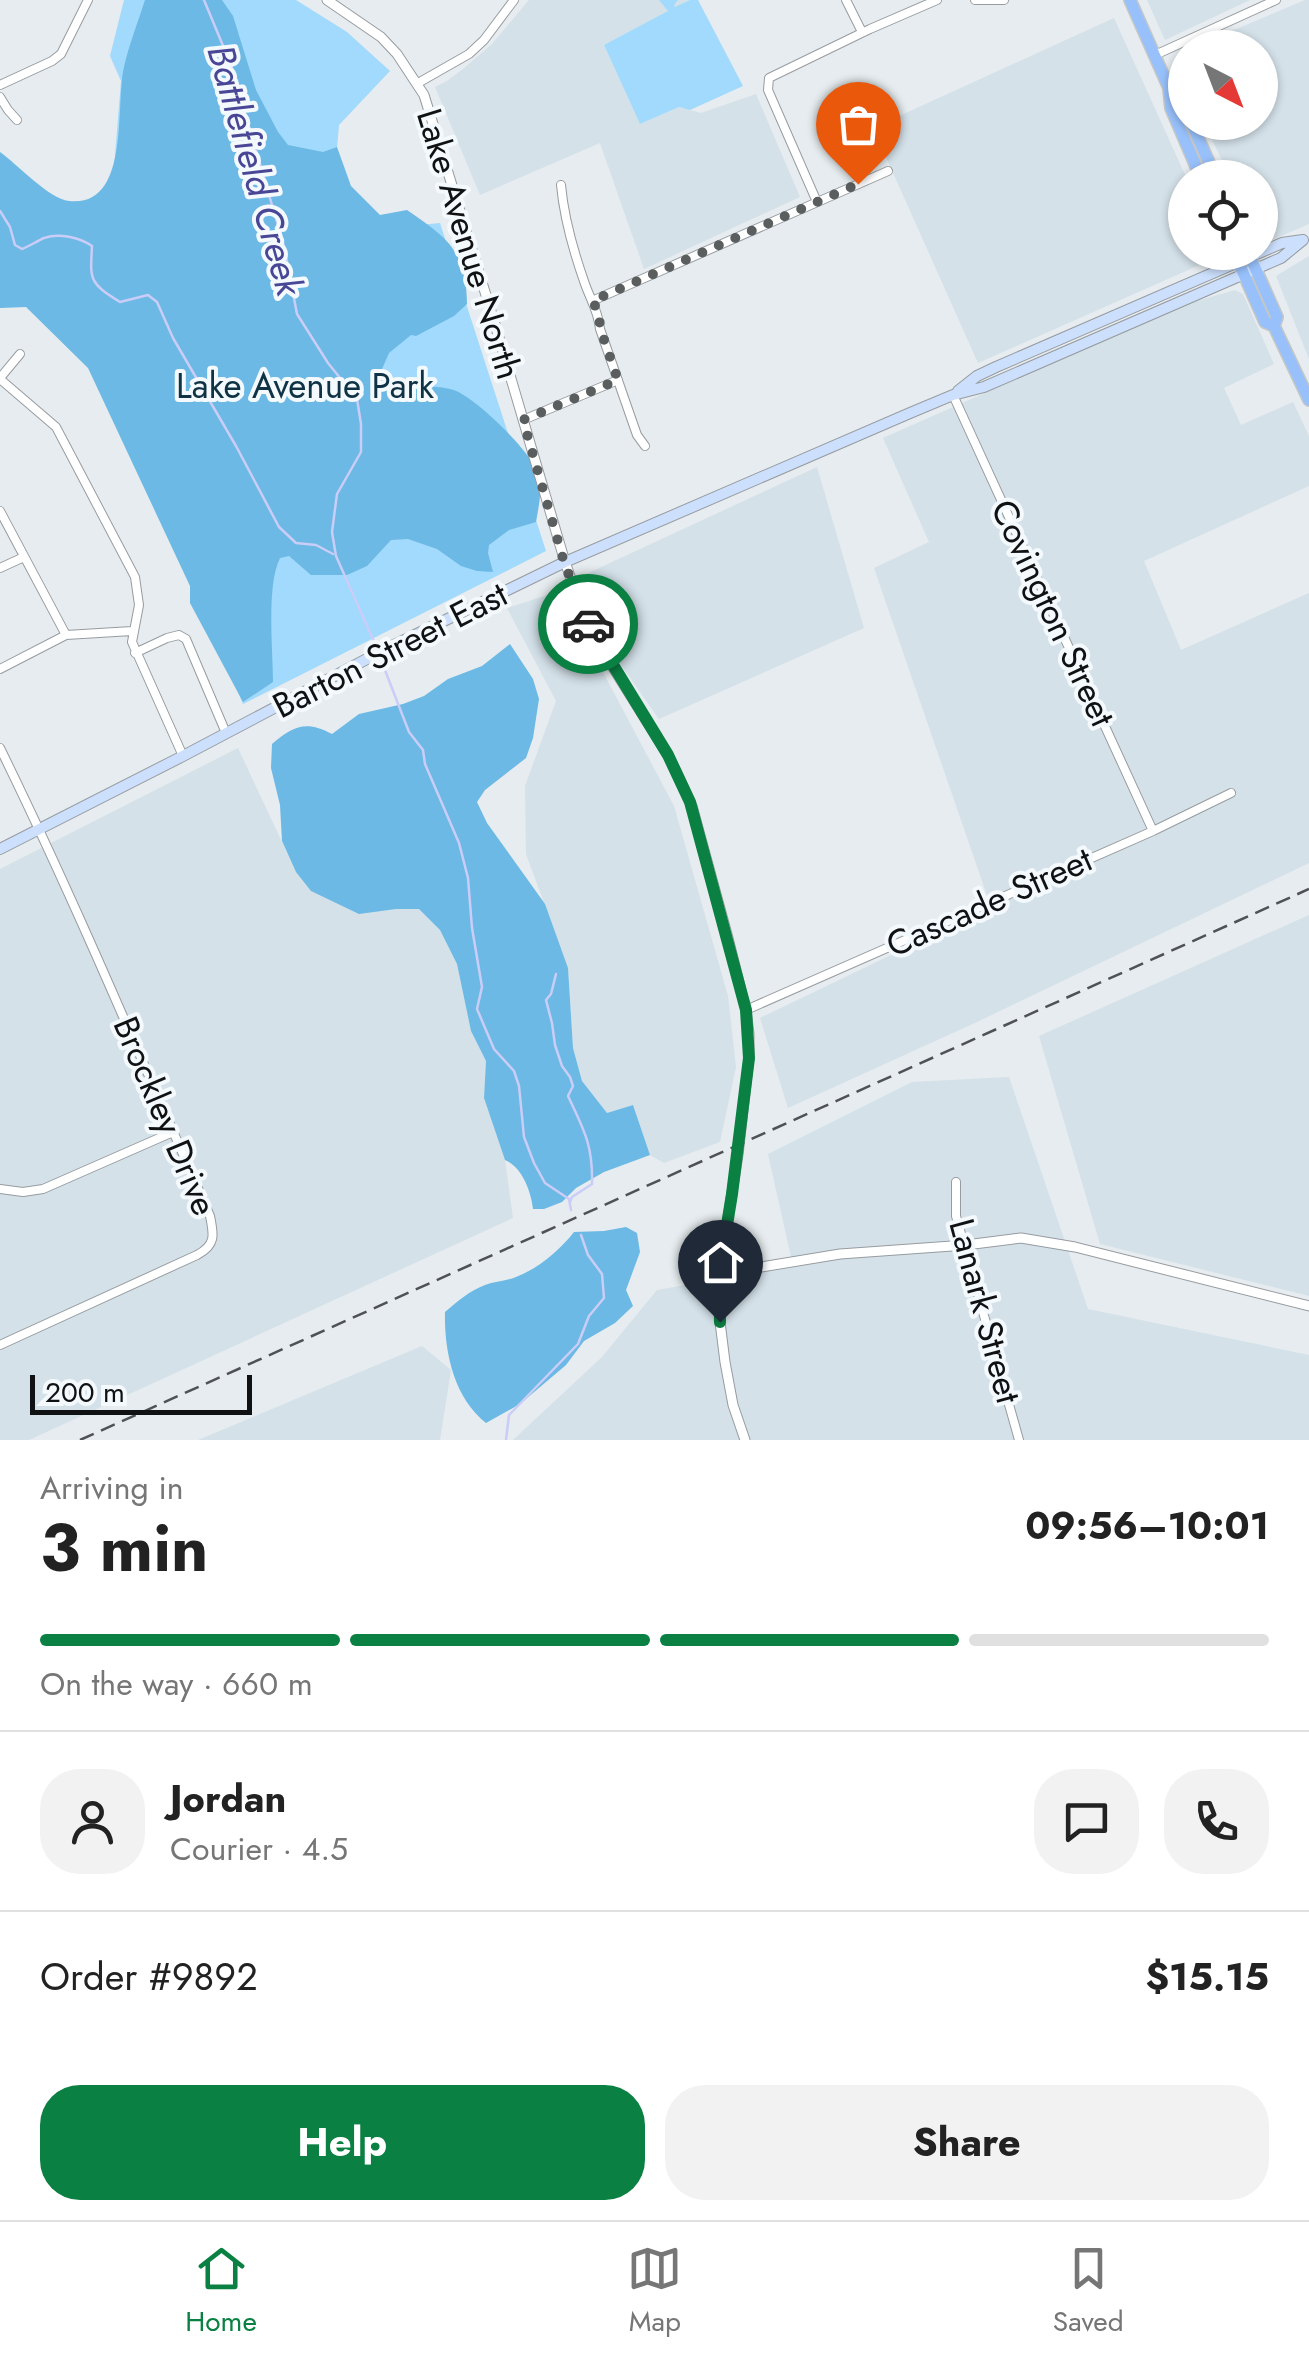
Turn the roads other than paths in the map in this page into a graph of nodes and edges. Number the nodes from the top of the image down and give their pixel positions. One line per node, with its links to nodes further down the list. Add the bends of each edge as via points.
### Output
1 (88, 0): 13 (street, via 61,54)
2 (327, 0): 12 (street, Lake Avenue North, via 381,37)
3 (514, 0): 12 (street, via 469,54)
4 (846, 0): 10 (street)
5 (938, 0): 10 (street)
6 (976, 0): 7 (street)
7 (1004, 0)
8 (1130, 0): 11 (main road)
9 (1276, 0): 11 (street)
10 (862, 32): 19 (street, via 767,82)
11 (1155, 55): 14 (main road)
12 (418, 82): 33 (street, Lake Avenue North)
13 (0, 85)
14 (1168, 86)
15 (0, 97): 16 (street)
16 (17, 120)
17 (888, 171): 19 (street)
18 (561, 184): 25 (street)
19 (816, 202): 25 (street)
20 (1306, 239): 21 (main road, Barton Street East)
21 (1278, 258)
22 (1223, 270): 26 (main road, Barton Street East)
23 (1229, 270): 27 (main road, Barton Street East)
24 (1248, 270): 32 (main road, via 1266,322 1274,326)
25 (592, 301): 30 (street)
26 (1144, 303): 27 (main road); 31 (main road, Barton Street East, via 977,376)
27 (1150, 315): 31 (main road, Barton Street East)
28 (20, 354): 29 (street)
29 (0, 379): 39 (street, via 56,427 67,446 135,578 139,604)
30 (618, 380): 33 (street); 34 (street)
31 (953, 395): 37 (main road, Barton Street East); 48 (street, Covington Street)
32 (1309, 400)
33 (523, 420): 37 (street, Lake Avenue North)
34 (645, 446)
35 (0, 511): 36 (street)
36 (24, 556): 38 (street); 40 (street)
37 (564, 562): 43 (main road, Barton Street East); 50 (street, Lake Avenue North, via 591,630 690,802)
38 (0, 568)
39 (132, 631): 40 (street); 41 (street)
40 (66, 635): 42 (street)
41 (135, 653): 43 (street, via 167,638 186,639); 45 (street)
42 (0, 669)
43 (226, 733): 45 (main road, Barton Street East)
44 (0, 748): 47 (street, Brockley Drive)
45 (183, 756): 47 (main road, Barton Street East)
46 (1231, 793): 48 (street, Cascade Street)
47 (40, 829): 49 (main road, Barton Street East); 51 (street, Brockley Drive)
48 (1153, 831): 50 (street, Cascade Street)
49 (0, 849)
50 (746, 1010): 55 (street, Lake Avenue North, via 749,1058)
51 (173, 1132): 53 (street, via 43,1189); 57 (street, Brockley Drive, via 210,1216 212,1244)
52 (956, 1182): 54 (street, Lanark Street, via 956,1216)
53 (0, 1189)
54 (966, 1246): 55 (street, via 840,1254); 56 (street, via 1036,1240); 59 (street, Lanark Street)
55 (719, 1274): 58 (street, Lake Avenue North, via 724,1362)
56 (1309, 1306)
57 (0, 1345)
58 (745, 1440)
59 (1019, 1440)

